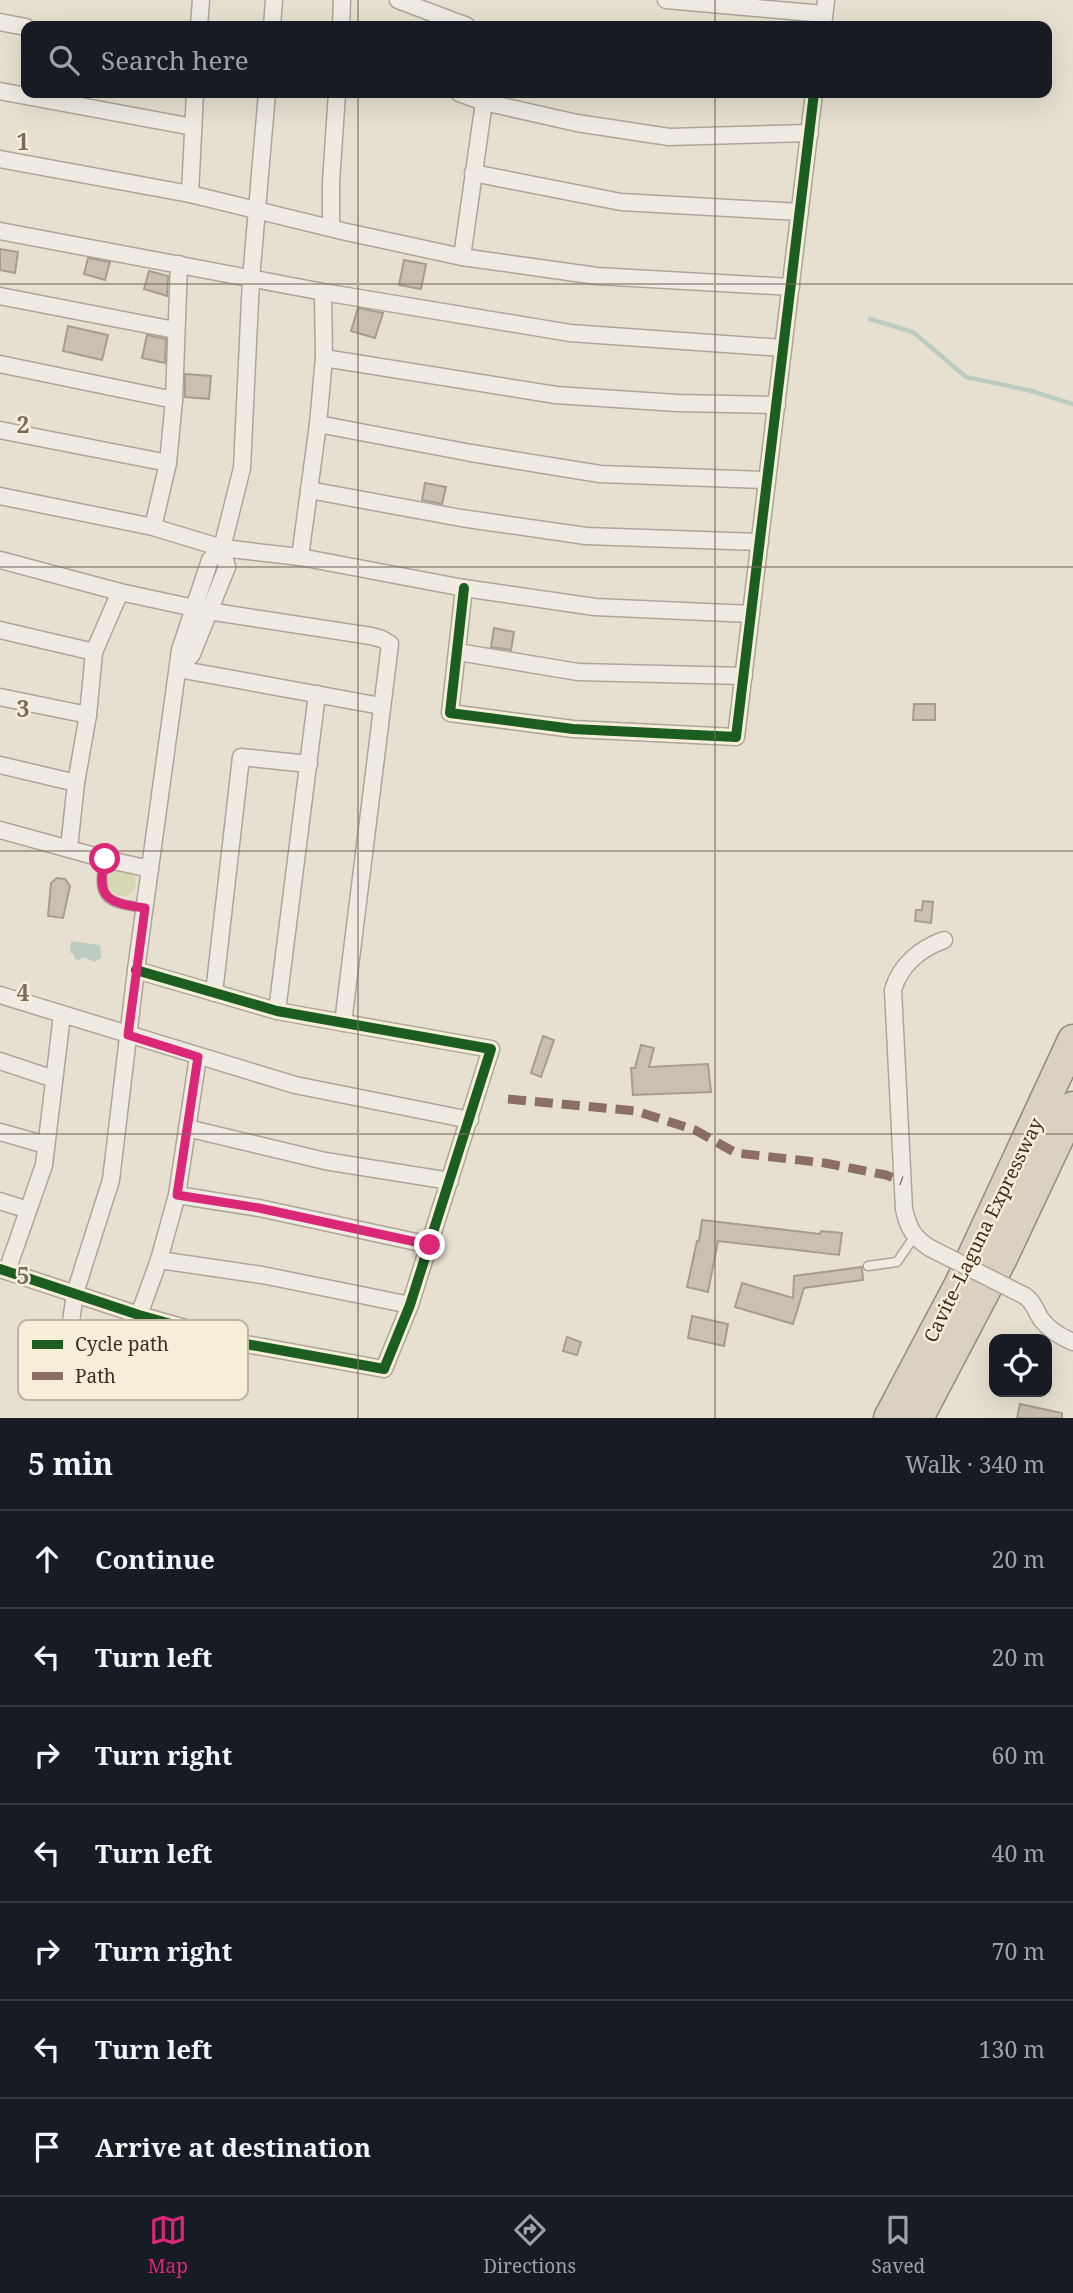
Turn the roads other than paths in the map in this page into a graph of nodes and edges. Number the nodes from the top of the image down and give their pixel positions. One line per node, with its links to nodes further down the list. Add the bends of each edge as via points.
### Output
1 (201, 0): 7 (street)
2 (274, 0): 8 (street)
3 (342, 0): 9 (street)
4 (398, 0): 10 (street)
5 (666, 0): 6 (street)
6 (824, 14)
7 (199, 21)
8 (272, 21)
9 (341, 21)
10 (454, 21)
11 (0, 22): 12 (street)
12 (21, 26)
13 (0, 91): 14 (street)
14 (21, 95)
15 (38, 98): 22 (street)
16 (195, 98): 22 (street)
17 (267, 98): 27 (street)
18 (337, 98): 29 (street)
19 (473, 98): 21 (street)
20 (814, 98): 23 (street)
21 (484, 102): 23 (street, via 669,137); 25 (street)
22 (193, 127): 26 (street)
23 (810, 133): 28 (street)
24 (0, 159): 26 (street)
25 (473, 173): 28 (street, via 621,202); 31 (street)
26 (190, 194): 27 (street)
27 (258, 210): 29 (street); 33 (street)
28 (800, 212): 34 (street)
29 (331, 227): 31 (street)
30 (0, 231): 32 (street)
31 (462, 257): 34 (street, via 597,276)
32 (179, 264): 33 (street); 37 (street)
33 (251, 279): 35 (street); 51 (street, via 242,468)
34 (791, 288): 38 (street)
35 (323, 292): 38 (street, via 570,333); 39 (street)
36 (0, 296): 37 (street)
37 (175, 330): 41 (street)
38 (783, 348): 42 (street)
39 (324, 358): 42 (street, via 556,395); 43 (street)
40 (0, 364): 41 (street)
41 (174, 400): 45 (street)
42 (776, 405): 46 (street)
43 (318, 424): 46 (street, via 600,474); 47 (street)
44 (0, 430): 45 (street)
45 (168, 463): 49 (street)
46 (767, 480): 50 (street)
47 (309, 490): 50 (street, via 586,536); 52 (street)
48 (0, 496): 49 (street)
49 (153, 527): 51 (street)
50 (760, 542): 57 (street)
51 (222, 548): 52 (street); 56 (street, via 209,560)
52 (300, 557): 54 (street)
53 (0, 560): 55 (street)
54 (464, 588): 57 (street, via 594,607); 60 (street)
55 (120, 592): 56 (street); 59 (street)
56 (202, 609): 61 (street, via 180,650); 65 (street, via 382,639 390,644)
57 (751, 614): 62 (street)
58 (0, 630): 59 (street)
59 (94, 652): 66 (street)
60 (458, 652): 62 (street, via 579,672); 62 (street, via 450,713 573,729 736,737)
61 (178, 669): 63 (street); 73 (street)
62 (744, 676)
63 (317, 694): 65 (street); 67 (street)
64 (0, 697): 66 (street)
65 (381, 706): 81 (street)
66 (88, 715): 69 (street)
67 (309, 764): 77 (street, via 241,757); 79 (street)
68 (0, 765): 69 (street)
69 (76, 783): 71 (street)
70 (0, 831): 71 (street)
71 (69, 848): 72 (street)
72 (105, 859): 73 (street); 74 (lane, via 100,882 104,893 116,903)
73 (150, 869): 74 (street)
74 (145, 908): 76 (street)
75 (944, 940): 96 (street, via 928,945 905,966 894,990 904,1209)
76 (136, 970): 77 (street); 82 (street)
77 (214, 993): 79 (street)
78 (0, 995): 80 (street)
79 (277, 1011): 81 (street)
80 (62, 1015): 82 (street); 86 (street)
81 (344, 1023): 88 (street, via 491,1049)
82 (128, 1035): 84 (street); 101 (street, via 111,1180)
83 (1073, 1040): 108 (highway, Cavite–Laguna Expressway, via 960,1284)
84 (198, 1057): 88 (street, via 295,1085); 89 (street)
85 (0, 1061): 86 (street)
86 (54, 1079): 91 (street)
87 (1073, 1107): 109 (highway, Cavite–Laguna Expressway, via 1002,1258)
88 (470, 1120): 92 (street)
89 (187, 1128): 92 (street, via 325,1161); 93 (street)
90 (0, 1132): 91 (street)
91 (47, 1145): 95 (street)
92 (450, 1181): 97 (street)
93 (177, 1195): 97 (street); 98 (street)
94 (0, 1201): 95 (street)
95 (28, 1210): 100 (street)
96 (915, 1237): 99 (lane, via 897,1262); 106 (street, bridge, via 1025,1296 1049,1328)
97 (430, 1245): 102 (street)
98 (159, 1260): 102 (street); 103 (street)
99 (869, 1266)
100 (4, 1270): 101 (street)
101 (75, 1293): 103 (street); 104 (street)
102 (410, 1305): 107 (street, via 384,1369)
103 (139, 1315): 105 (street)
104 (71, 1320)
105 (157, 1320)
106 (1073, 1342)
107 (248, 1344)
108 (889, 1418)
109 (918, 1418)

